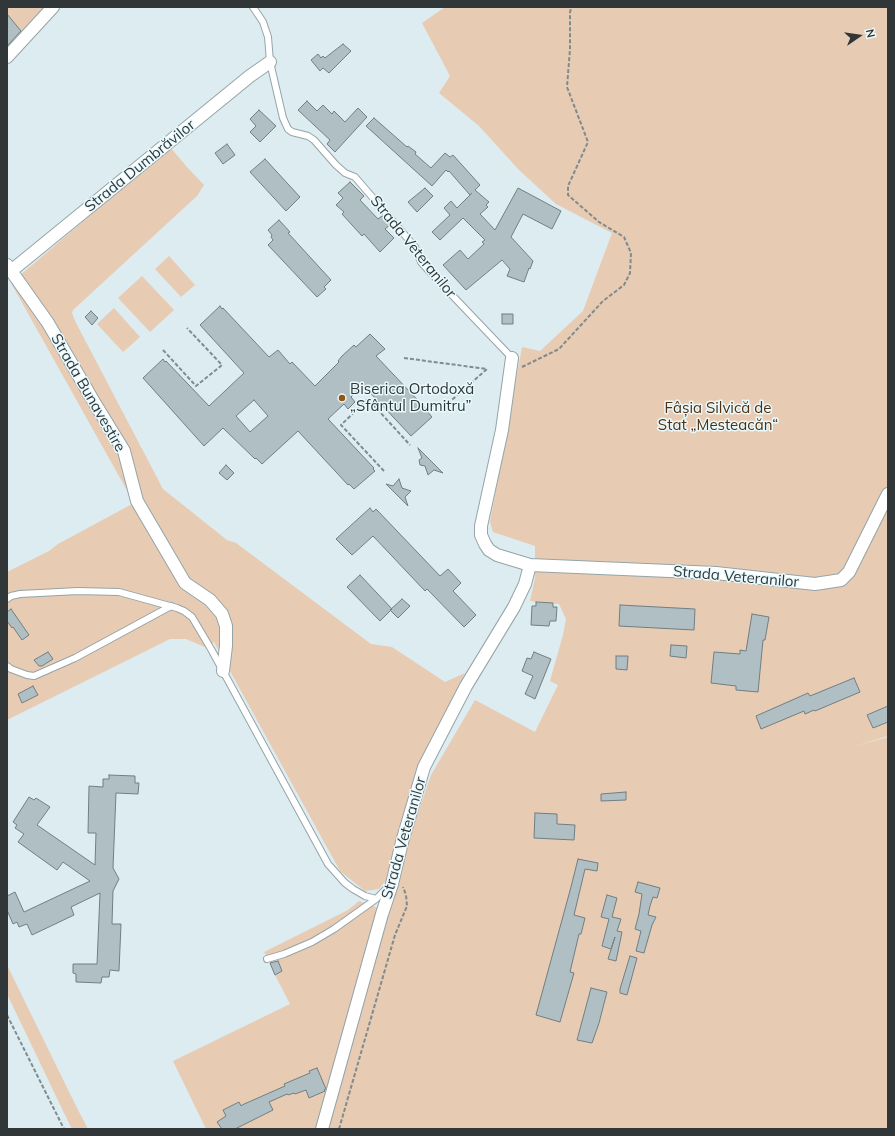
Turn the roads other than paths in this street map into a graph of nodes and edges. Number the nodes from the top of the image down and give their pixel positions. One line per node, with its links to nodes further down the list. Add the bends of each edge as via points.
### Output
1 (53, 7): 3 (street)
2 (254, 7): 4 (lane, via 268,37)
3 (7, 56)
4 (270, 62): 5 (street, Strada Dumbrăvilor); 6 (lane, Strada Veteranilor, via 288,129 314,140 336,165 355,177 415,248 421,262)
5 (9, 268): 12 (street, Strada Bunavestire, via 48,323 124,451 137,501 185,583 210,600 222,614 226,626)
6 (512, 358): 8 (street, Strada Veteranilor, via 502,430 481,535 489,550 497,555)
7 (888, 494): 8 (street, Strada Veteranilor, via 849,572 841,580 815,584 716,573)
8 (530, 565): 13 (street, Strada Veteranilor, via 525,584 514,607 466,686 424,767 402,842)
9 (7, 599): 10 (lane, via 20,594 119,592)
10 (171, 606): 11 (lane, via 75,658 34,676); 12 (lane, via 192,617)
11 (7, 666)
12 (223, 670): 14 (lane, via 328,864 352,889)
13 (397, 883): 14 (lane); 16 (street, Strada Veteranilor, via 382,914)
14 (376, 899): 15 (lane, via 312,942)
15 (267, 959)
16 (322, 1129)

